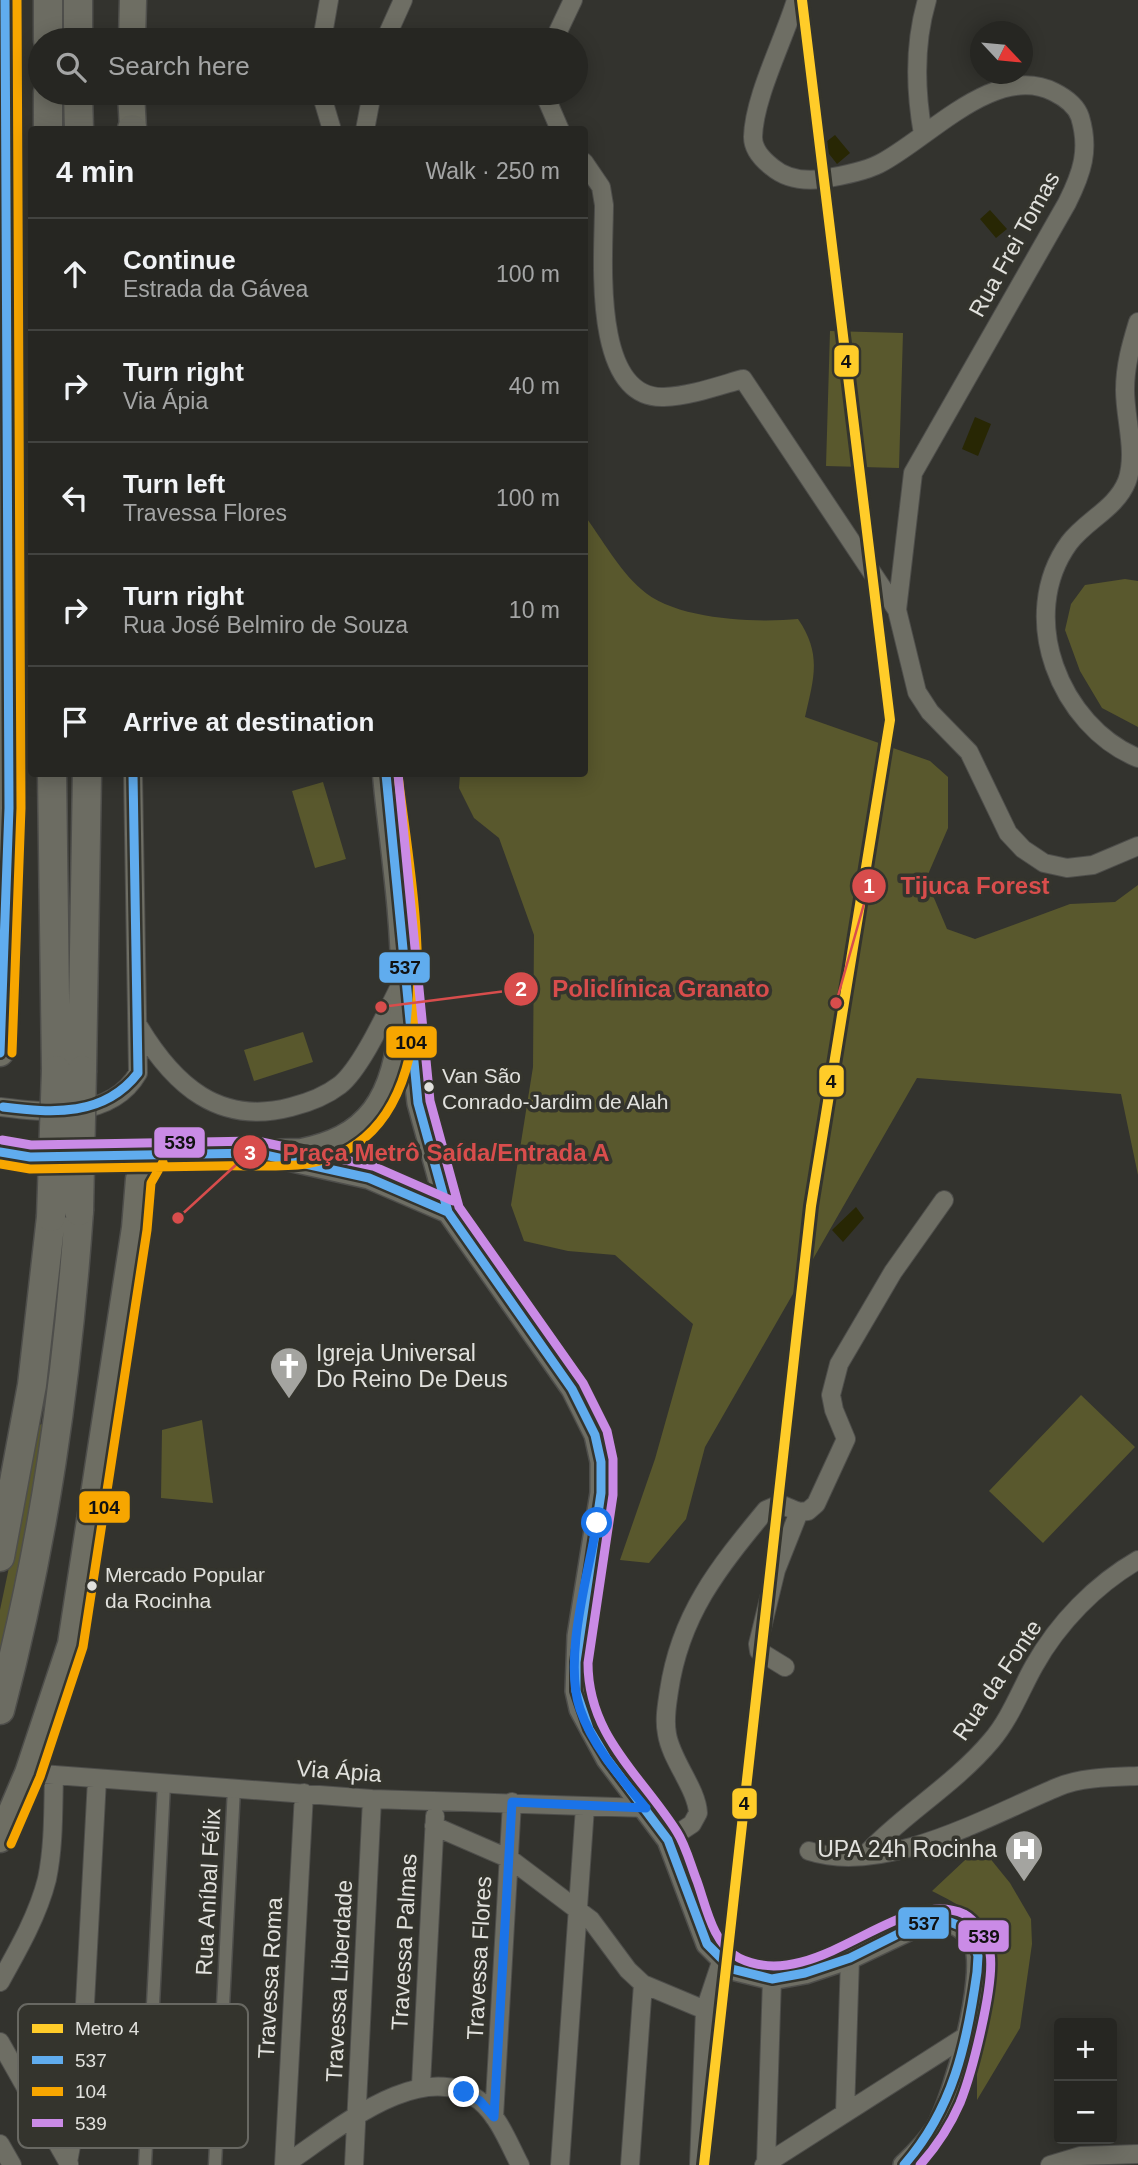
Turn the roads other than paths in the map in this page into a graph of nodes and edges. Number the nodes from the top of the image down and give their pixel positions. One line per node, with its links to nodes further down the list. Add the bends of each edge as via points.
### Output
1 (5, 0): 40 (main road, via 9,808)
2 (48, 0): 10 (highway)
3 (78, 0): 11 (highway)
4 (133, 0): 12 (main road)
5 (329, 0): 13 (street)
6 (403, 0): 14 (street)
7 (573, 0): 15 (street)
8 (796, 0): 28 (street, Rua Frei Tomas, via 756,115 752,140 761,158 791,177 838,177 878,164)
9 (927, 0): 28 (street, via 916,74)
10 (48, 28)
11 (78, 28)
12 (132, 28)
13 (324, 28)
14 (391, 28)
15 (560, 28)
16 (48, 105): 22 (highway)
17 (78, 105): 23 (highway)
18 (131, 105): 24 (main road)
19 (325, 105): 25 (street)
20 (370, 105): 26 (street)
21 (550, 105): 27 (street)
22 (48, 126)
23 (79, 126)
24 (132, 126)
25 (331, 126)
26 (366, 126)
27 (559, 126)
28 (923, 134): 31 (street, Rua Frei Tomas, via 981,98 1019,85 1046,88 1065,97 1079,113 1086,143 1083,170 1067,203 913,473)
29 (588, 168): 31 (street, via 601,187 604,205 608,336 614,361 628,384 662,397 743,380)
30 (1138, 322): 32 (street, via 1126,370 1130,461 1126,481 1105,511 1070,542 1056,565 1047,596 1051,655 1071,703 1106,741)
31 (897, 610): 37 (street, via 916,692 970,752 1008,832 1023,849 1044,863 1067,868 1093,864)
32 (1138, 758)
33 (52, 777): 41 (highway)
34 (87, 777): 41 (highway)
35 (133, 777): 39 (street)
36 (386, 777): 38 (main road)
37 (1138, 846)
38 (404, 979): 39 (street, via 341,1084 305,1103 271,1112 233,1110 200,1096 167,1070); 44 (main road, via 400,1048 390,1084 374,1112 347,1137 327,1147); 47 (street, via 418,1103)
39 (137, 1024): 42 (street, via 138,1073 111,1101 73,1110)
40 (0, 1053)
41 (69, 1070): 49 (highway, bridge, via 32,1385); 52 (highway, bridge, via 79,1211 65,1389 28,1598)
42 (0, 1107)
43 (0, 1152): 45 (main road, via 30,1157)
44 (256, 1153): 45 (main road); 47 (street, via 369,1178)
45 (153, 1156): 53 (main road, via 139,1178 78,1610)
46 (944, 1200): 48 (street, via 893,1272 839,1364 831,1395 846,1438 816,1504)
47 (447, 1212): 63 (street, via 572,1389 596,1435 601,1493 578,1636 576,1691 580,1709 607,1759)
48 (799, 1511): 51 (street, via 782,1550 758,1644 767,1658); 66 (street, via 780,1504 766,1510 707,1584 687,1622 673,1667 665,1724 671,1752 698,1813 692,1824)
49 (0, 1557)
50 (1138, 1560): 68 (street, Rua da Fonte, via 1105,1581 1078,1608 1041,1655 992,1740)
51 (785, 1667)
52 (0, 1710)
53 (41, 1774): 55 (street, Via Ápia); 65 (main road); 74 (street, via 52,1835 46,1881)
54 (1138, 1776): 68 (street, via 1060,1786 895,1853)
55 (97, 1779): 56 (street, Via Ápia); 76 (street)
56 (164, 1784): 57 (street, Via Ápia); 77 (street)
57 (234, 1788): 58 (street, Via Ápia); 78 (street, Rua Aníbal Félix)
58 (304, 1793): 59 (street, Via Ápia); 93 (street, Travessa Roma)
59 (372, 1799): 60 (street, Via Ápia); 85 (street, Travessa Liberdade)
60 (436, 1802): 61 (street, Via Ápia); 64 (street, Travessa Palmas)
61 (512, 1802): 62 (street, Via Ápia); 69 (street, Travessa Flores)
62 (585, 1807): 63 (street, Via Ápia); 70 (street)
63 (646, 1808): 66 (street)
64 (434, 1826): 69 (street); 83 (street, Travessa Palmas)
65 (0, 1839)
66 (668, 1840): 72 (street, via 697,1924)
67 (809, 1851): 68 (street, via 834,1857)
68 (864, 1856)
69 (510, 1859): 70 (street); 86 (street, Travessa Flores)
70 (580, 1910): 75 (street); 96 (street)
71 (850, 1958): 73 (street); 80 (street, via 930,1920 960,1926 978,1956); 84 (street)
72 (721, 1962): 73 (street, via 748,1975); 79 (street)
73 (772, 1979): 91 (street)
74 (0, 1982)
75 (643, 1984): 79 (street); 97 (street)
76 (85, 2004)
77 (153, 2004)
78 (223, 2004)
79 (705, 2010): 98 (street)
80 (966, 2036): 84 (street); 99 (street, via 944,2112 924,2145)
81 (0, 2042): 82 (street)
82 (18, 2074)
83 (421, 2085): 85 (street); 86 (street, via 447,2085 464,2092)
84 (845, 2113): 91 (street)
85 (357, 2116): 93 (street); 94 (street, Travessa Liberdade)
86 (494, 2117): 95 (street)
87 (0, 2144): 92 (street)
88 (60, 2148): 90 (street)
89 (1138, 2154): 100 (street, via 1080,2156)
90 (69, 2164)
91 (765, 2164)
92 (12, 2165)
93 (284, 2165)
94 (354, 2165)
95 (520, 2165)
96 (560, 2165)
97 (630, 2165)
98 (699, 2165)
99 (904, 2165)
100 (1050, 2165)

